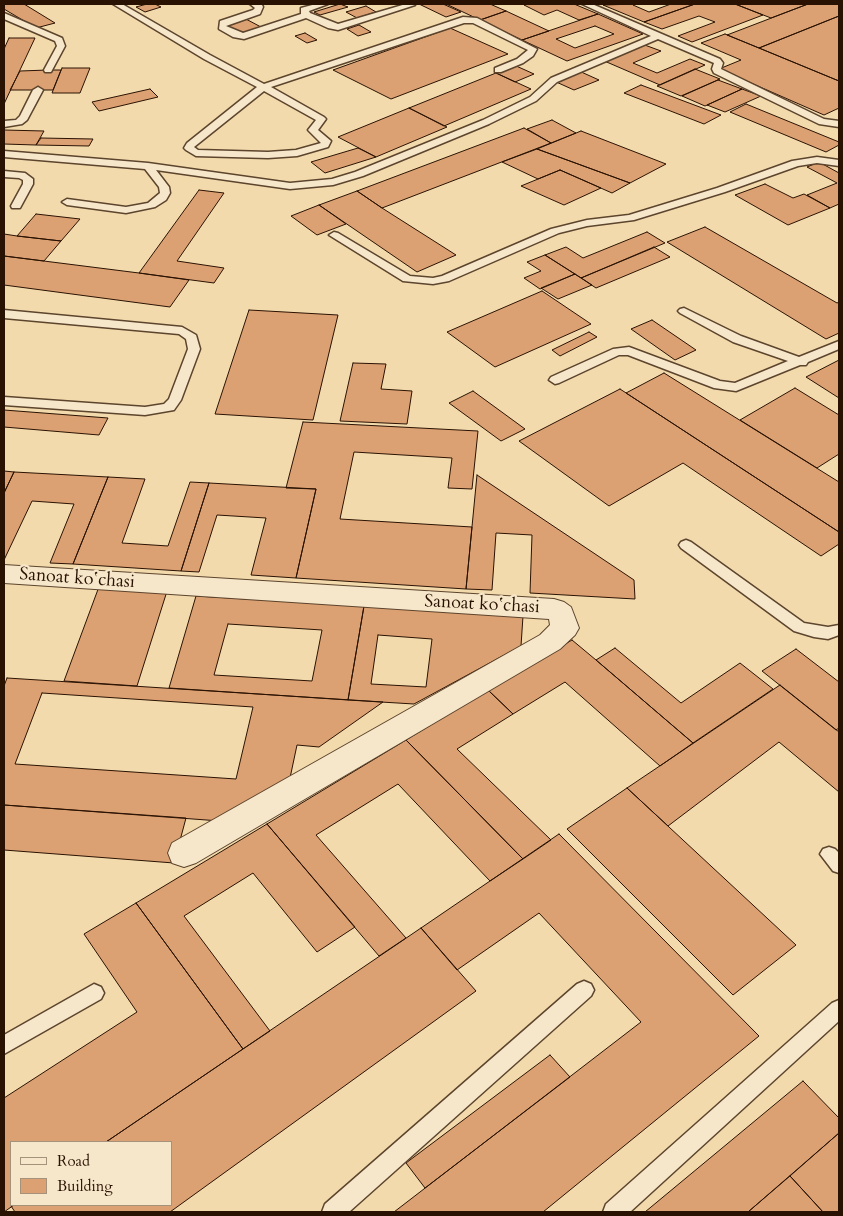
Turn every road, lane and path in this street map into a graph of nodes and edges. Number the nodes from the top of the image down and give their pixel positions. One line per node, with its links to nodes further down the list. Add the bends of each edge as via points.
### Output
1 (117, 4): 11 (lane)
2 (254, 4): 6 (lane, via 259,7 257,12 223,23 222,27 244,36)
3 (324, 4): 6 (lane, via 304,10)
4 (586, 4): 8 (lane)
5 (411, 5): 6 (lane, via 338,27)
6 (306, 15)
7 (4, 16): 9 (lane, via 59,40 61,46)
8 (658, 36): 14 (lane, via 717,60 717,71 822,122); 17 (lane, via 554,80 533,99 447,139 333,182 290,186)
9 (48, 70)
10 (498, 70): 11 (lane, via 520,61 533,49 468,19)
11 (263, 87): 11 (lane, via 190,145 192,151 268,155 297,153 325,145 326,141 313,130 321,119)
12 (38, 90): 13 (lane, via 24,118)
13 (4, 124)
14 (839, 124)
15 (4, 154): 17 (lane)
16 (839, 164): 21 (lane, via 817,160 796,163 630,218 555,231 445,279 433,281 406,279)
17 (148, 166): 19 (lane, via 165,192 152,205 126,210)
18 (4, 174): 20 (lane, via 28,179)
19 (66, 202)
20 (16, 206)
21 (334, 235)
22 (684, 311): 25 (lane, via 738,339)
23 (4, 314): 27 (lane, via 182,331 192,338 194,349 175,400 169,407 145,411)
24 (839, 345): 25 (lane)
25 (802, 362): 26 (lane, via 744,385 726,387 636,352 622,350)
26 (555, 380)
27 (4, 401)
28 (686, 545): 30 (lane, via 799,627 814,632)
29 (4, 574): 31 (street, Sanoat koʻchasi, via 554,609 561,614 565,628 550,642)
30 (839, 630)
31 (184, 853)
32 (584, 990): 36 (lane)
33 (94, 993): 35 (lane)
34 (839, 1008): 37 (lane)
35 (4, 1045)
36 (333, 1212)
37 (614, 1212)

